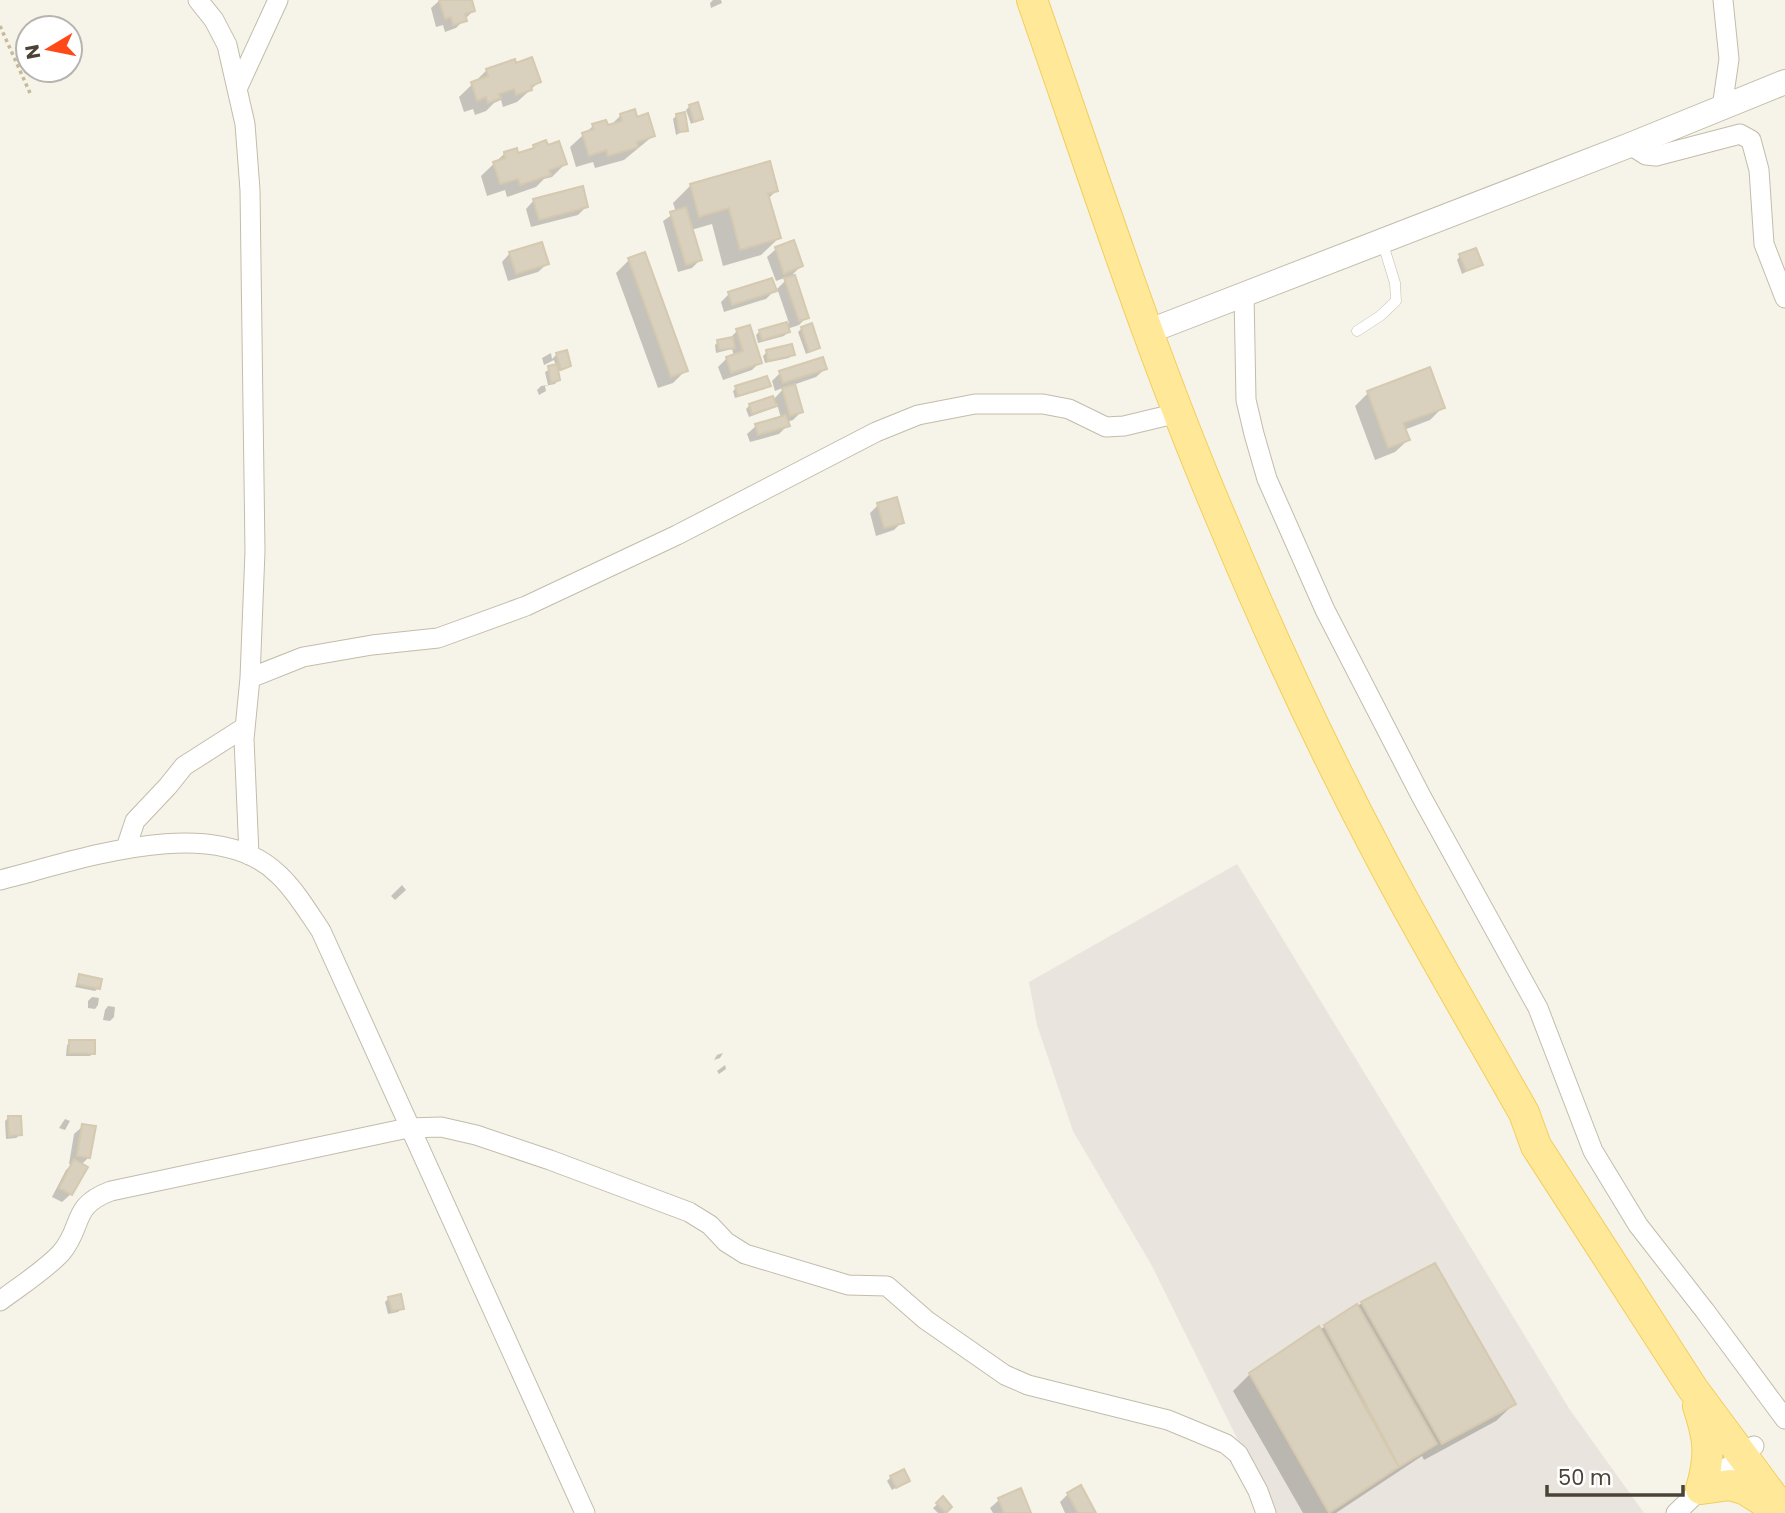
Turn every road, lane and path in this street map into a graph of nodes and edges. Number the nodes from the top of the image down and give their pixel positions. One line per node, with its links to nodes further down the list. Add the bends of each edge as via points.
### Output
1 (198, 0): 7 (street, via 227,45)
2 (278, 0): 7 (street)
3 (1032, 0): 15 (main road)
4 (1723, 0): 9 (street, via 1729,59)
5 (0, 26): 8 (path)
6 (1785, 82): 9 (street)
7 (237, 89): 17 (street, via 250,190 255,551)
8 (30, 93)
9 (1722, 108): 10 (street)
10 (1630, 145): 11 (street); 13 (street, via 1646,156 1656,156 1740,134 1751,140 1759,170 1764,244)
11 (1382, 241): 12 (street); 14 (lane, via 1396,301)
12 (1244, 293): 15 (street); 26 (street, via 1246,400 1254,433 1267,480 1335,632 1538,1008 1592,1151 1638,1225)
13 (1785, 298)
14 (1357, 331)
15 (1147, 332): 16 (main road)
16 (1178, 413): 17 (street, via 1106,427 1069,409 1033,403 975,404 918,415 526,606 438,638 303,657); 22 (main road, via 1221,520 1334,766 1377,852)
17 (250, 678): 18 (street)
18 (245, 727): 19 (street, via 184,766 135,821); 20 (street)
19 (126, 848): 20 (street, via 165,843 228,846); 21 (street)
20 (249, 855): 23 (street, via 278,873 321,931)
21 (0, 880)
22 (1524, 1113): 25 (main road, via 1536,1146); 27 (main road, via 1541,1129 1693,1358)
23 (408, 1128): 24 (street, via 94,1197 58,1255); 30 (street); 31 (street, via 441,1127 475,1136 690,1212 745,1254 848,1285 887,1286 926,1320 1005,1375 1028,1385 1168,1420 1226,1444 1238,1454)
24 (0, 1301)
25 (1693, 1389): 27 (main road); 29 (main road, via 1709,1453)
26 (1785, 1419)
27 (1748, 1451): 28 (main road); 29 (street); 33 (main road)
28 (1785, 1488)
29 (1700, 1489): 32 (street); 33 (main road, via 1730,1485 1744,1489)
30 (585, 1513)
31 (1266, 1513)
32 (1676, 1513)
33 (1784, 1513)

